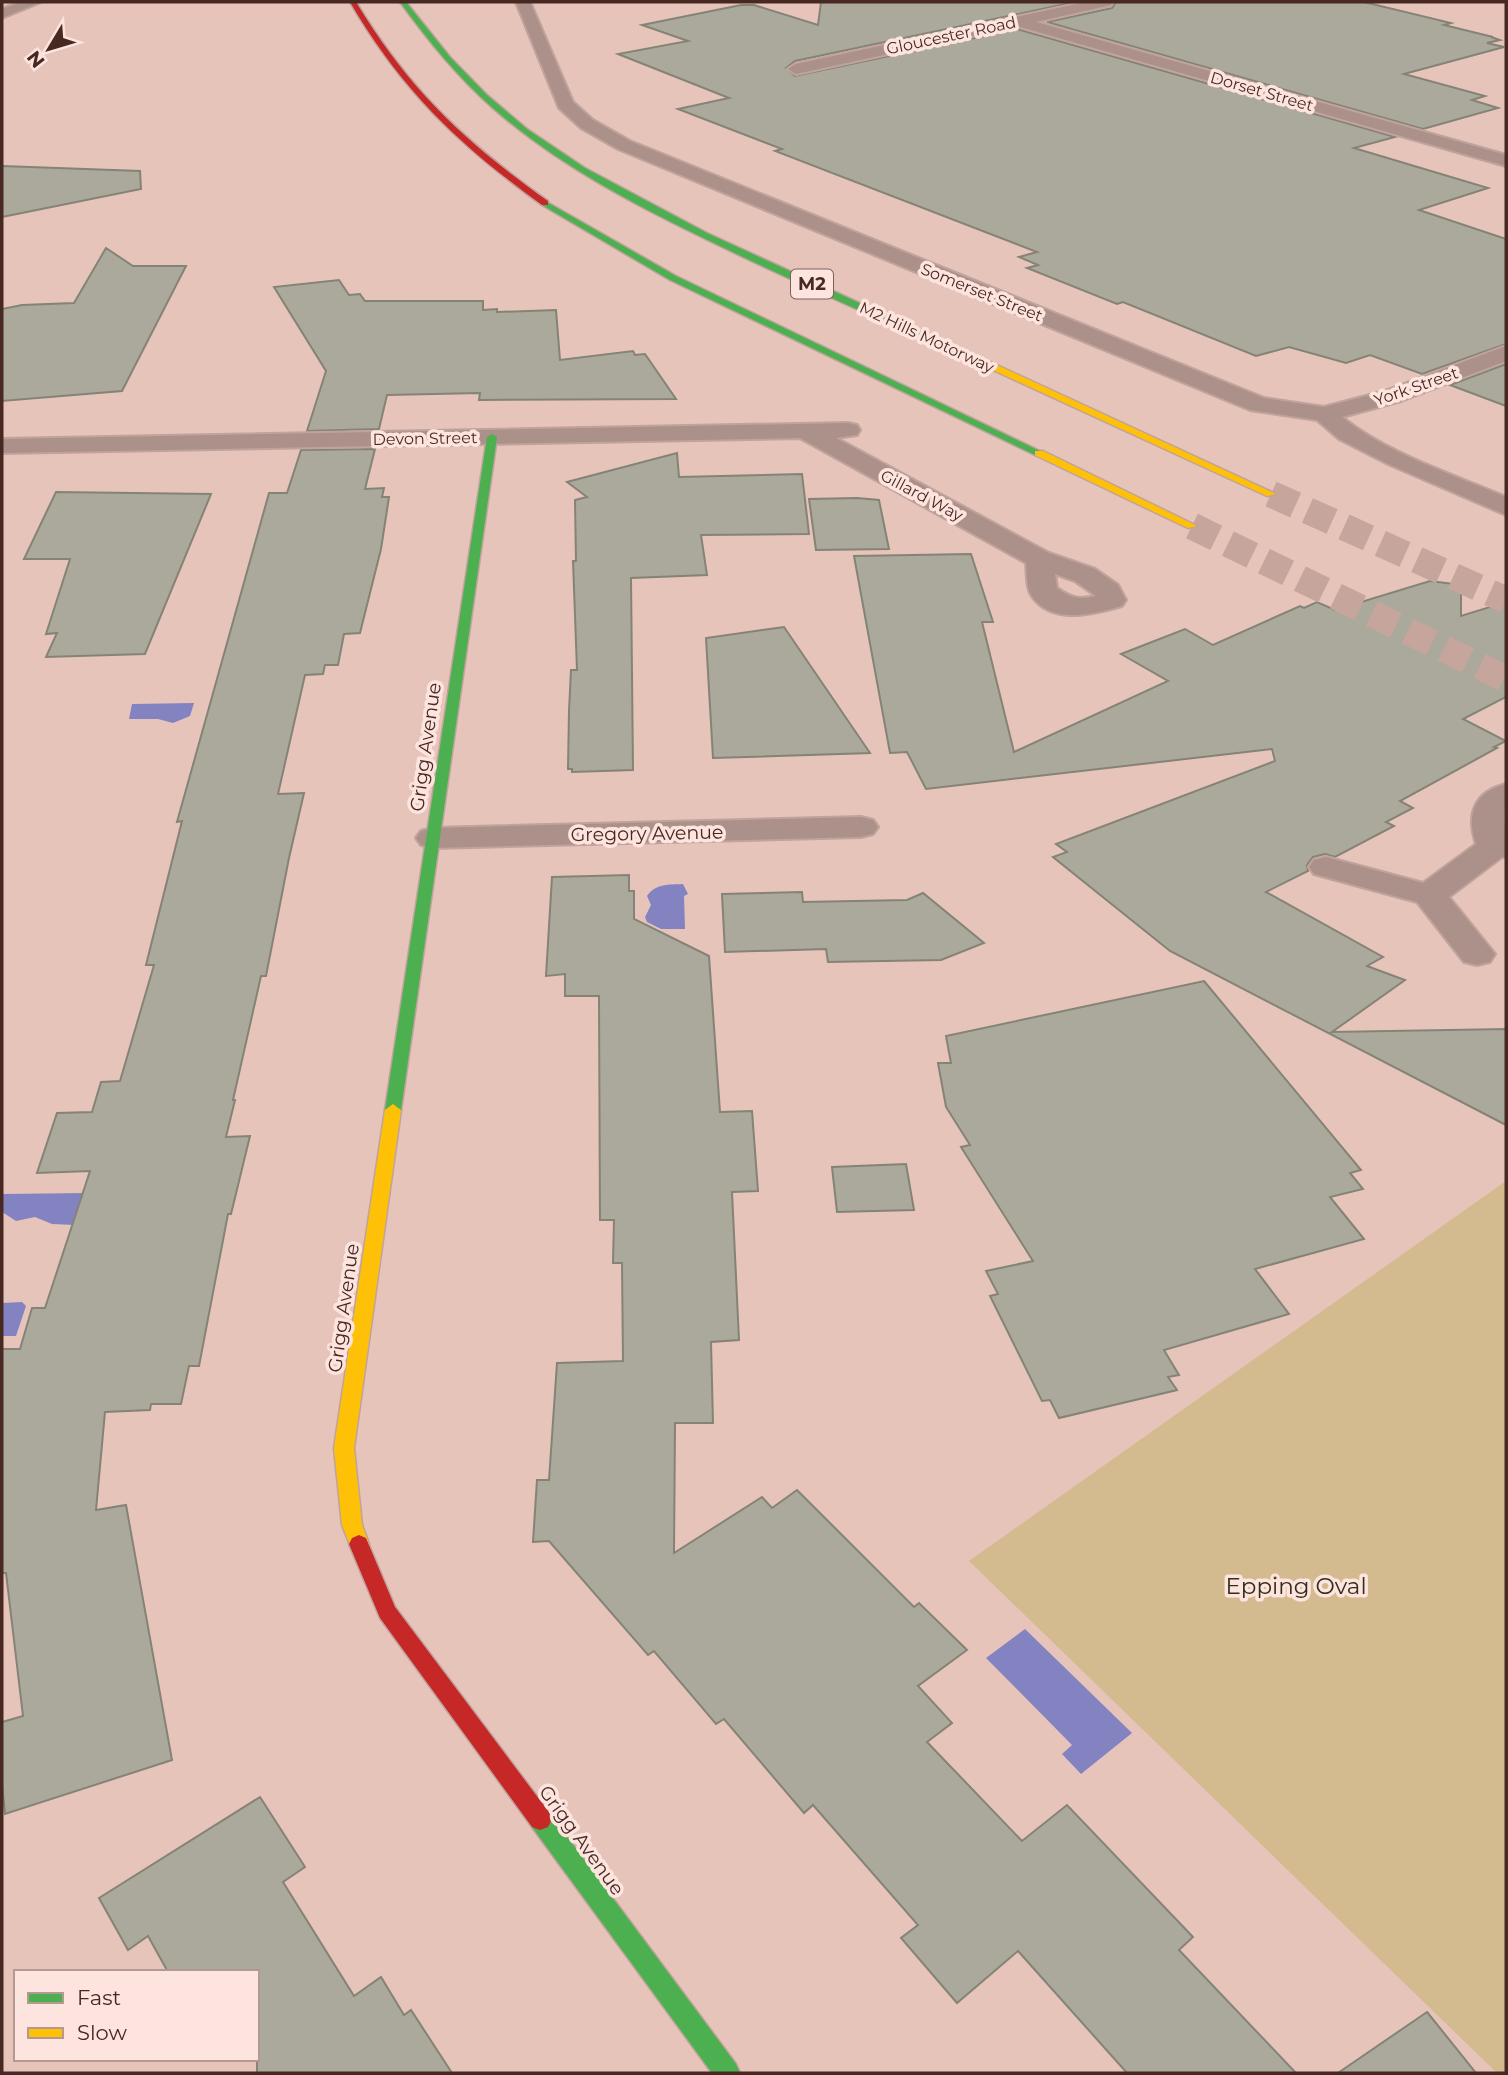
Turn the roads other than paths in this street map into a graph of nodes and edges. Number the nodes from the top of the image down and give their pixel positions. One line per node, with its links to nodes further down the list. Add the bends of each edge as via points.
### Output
1 (34, 2): 6 (street)
2 (353, 2): 18 (main road, via 403,81 433,114 474,151 543,201 723,303)
3 (403, 2): 16 (main road, M2 Hills Motorway / M2, via 444,57 479,91 526,129 600,177 756,259)
4 (523, 2): 11 (street, Somerset Street, via 565,104 587,124 624,145 1259,405)
5 (1107, 2): 7 (street, Gloucester Road)
6 (2, 14)
7 (1017, 21): 8 (street, Gloucester Road); 9 (street, Dorset Street)
8 (796, 69)
9 (1506, 162)
10 (1506, 353): 11 (street, York Street, via 1393,396)
11 (1324, 414): 17 (street, via 1348,434)
12 (848, 430): 13 (street, Devon Street)
13 (805, 431): 14 (street, Devon Street); 19 (street, Gillard Way)
14 (492, 437): 15 (street, Devon Street); 22 (main road, Grigg Avenue)
15 (2, 446)
16 (1271, 494)
17 (1506, 507)
18 (1192, 526)
19 (1039, 559)
20 (1506, 794): 23 (street, via 1488,808 1486,826)
21 (861, 827): 22 (street, Gregory Avenue)
22 (433, 838): 27 (main road, Grigg Avenue, via 344,1448 352,1525 387,1612)
23 (1500, 847): 25 (street)
24 (1326, 867): 25 (street)
25 (1429, 895): 26 (street)
26 (1477, 954)
27 (727, 2073)

